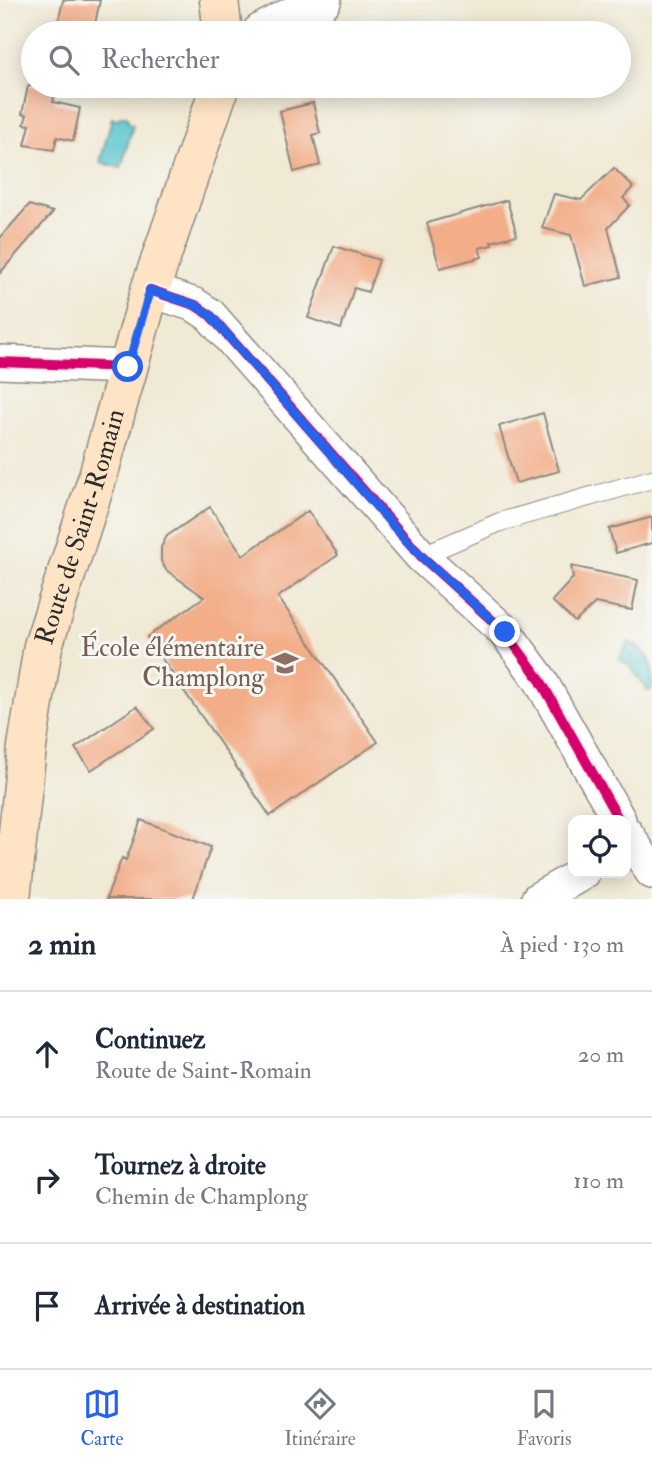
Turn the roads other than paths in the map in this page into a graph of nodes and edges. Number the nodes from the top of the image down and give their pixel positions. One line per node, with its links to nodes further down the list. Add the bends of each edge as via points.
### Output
1 (219, 0): 3 (main road)
2 (321, 0): 4 (street)
3 (222, 21)
4 (283, 21)
5 (216, 98): 6 (main road, Route de Saint-Romain)
6 (150, 290): 8 (main road, Route de Saint-Romain); 10 (street, via 210,315)
7 (0, 362): 8 (street)
8 (128, 367): 15 (main road, Route de Saint-Romain, via 43,646)
9 (652, 479): 10 (lane, via 500,522)
10 (421, 556): 11 (street, via 505,632 526,659)
11 (619, 815)
12 (631, 835): 13 (street)
13 (652, 873)
14 (574, 878): 16 (street)
15 (11, 899)
16 (538, 899)

